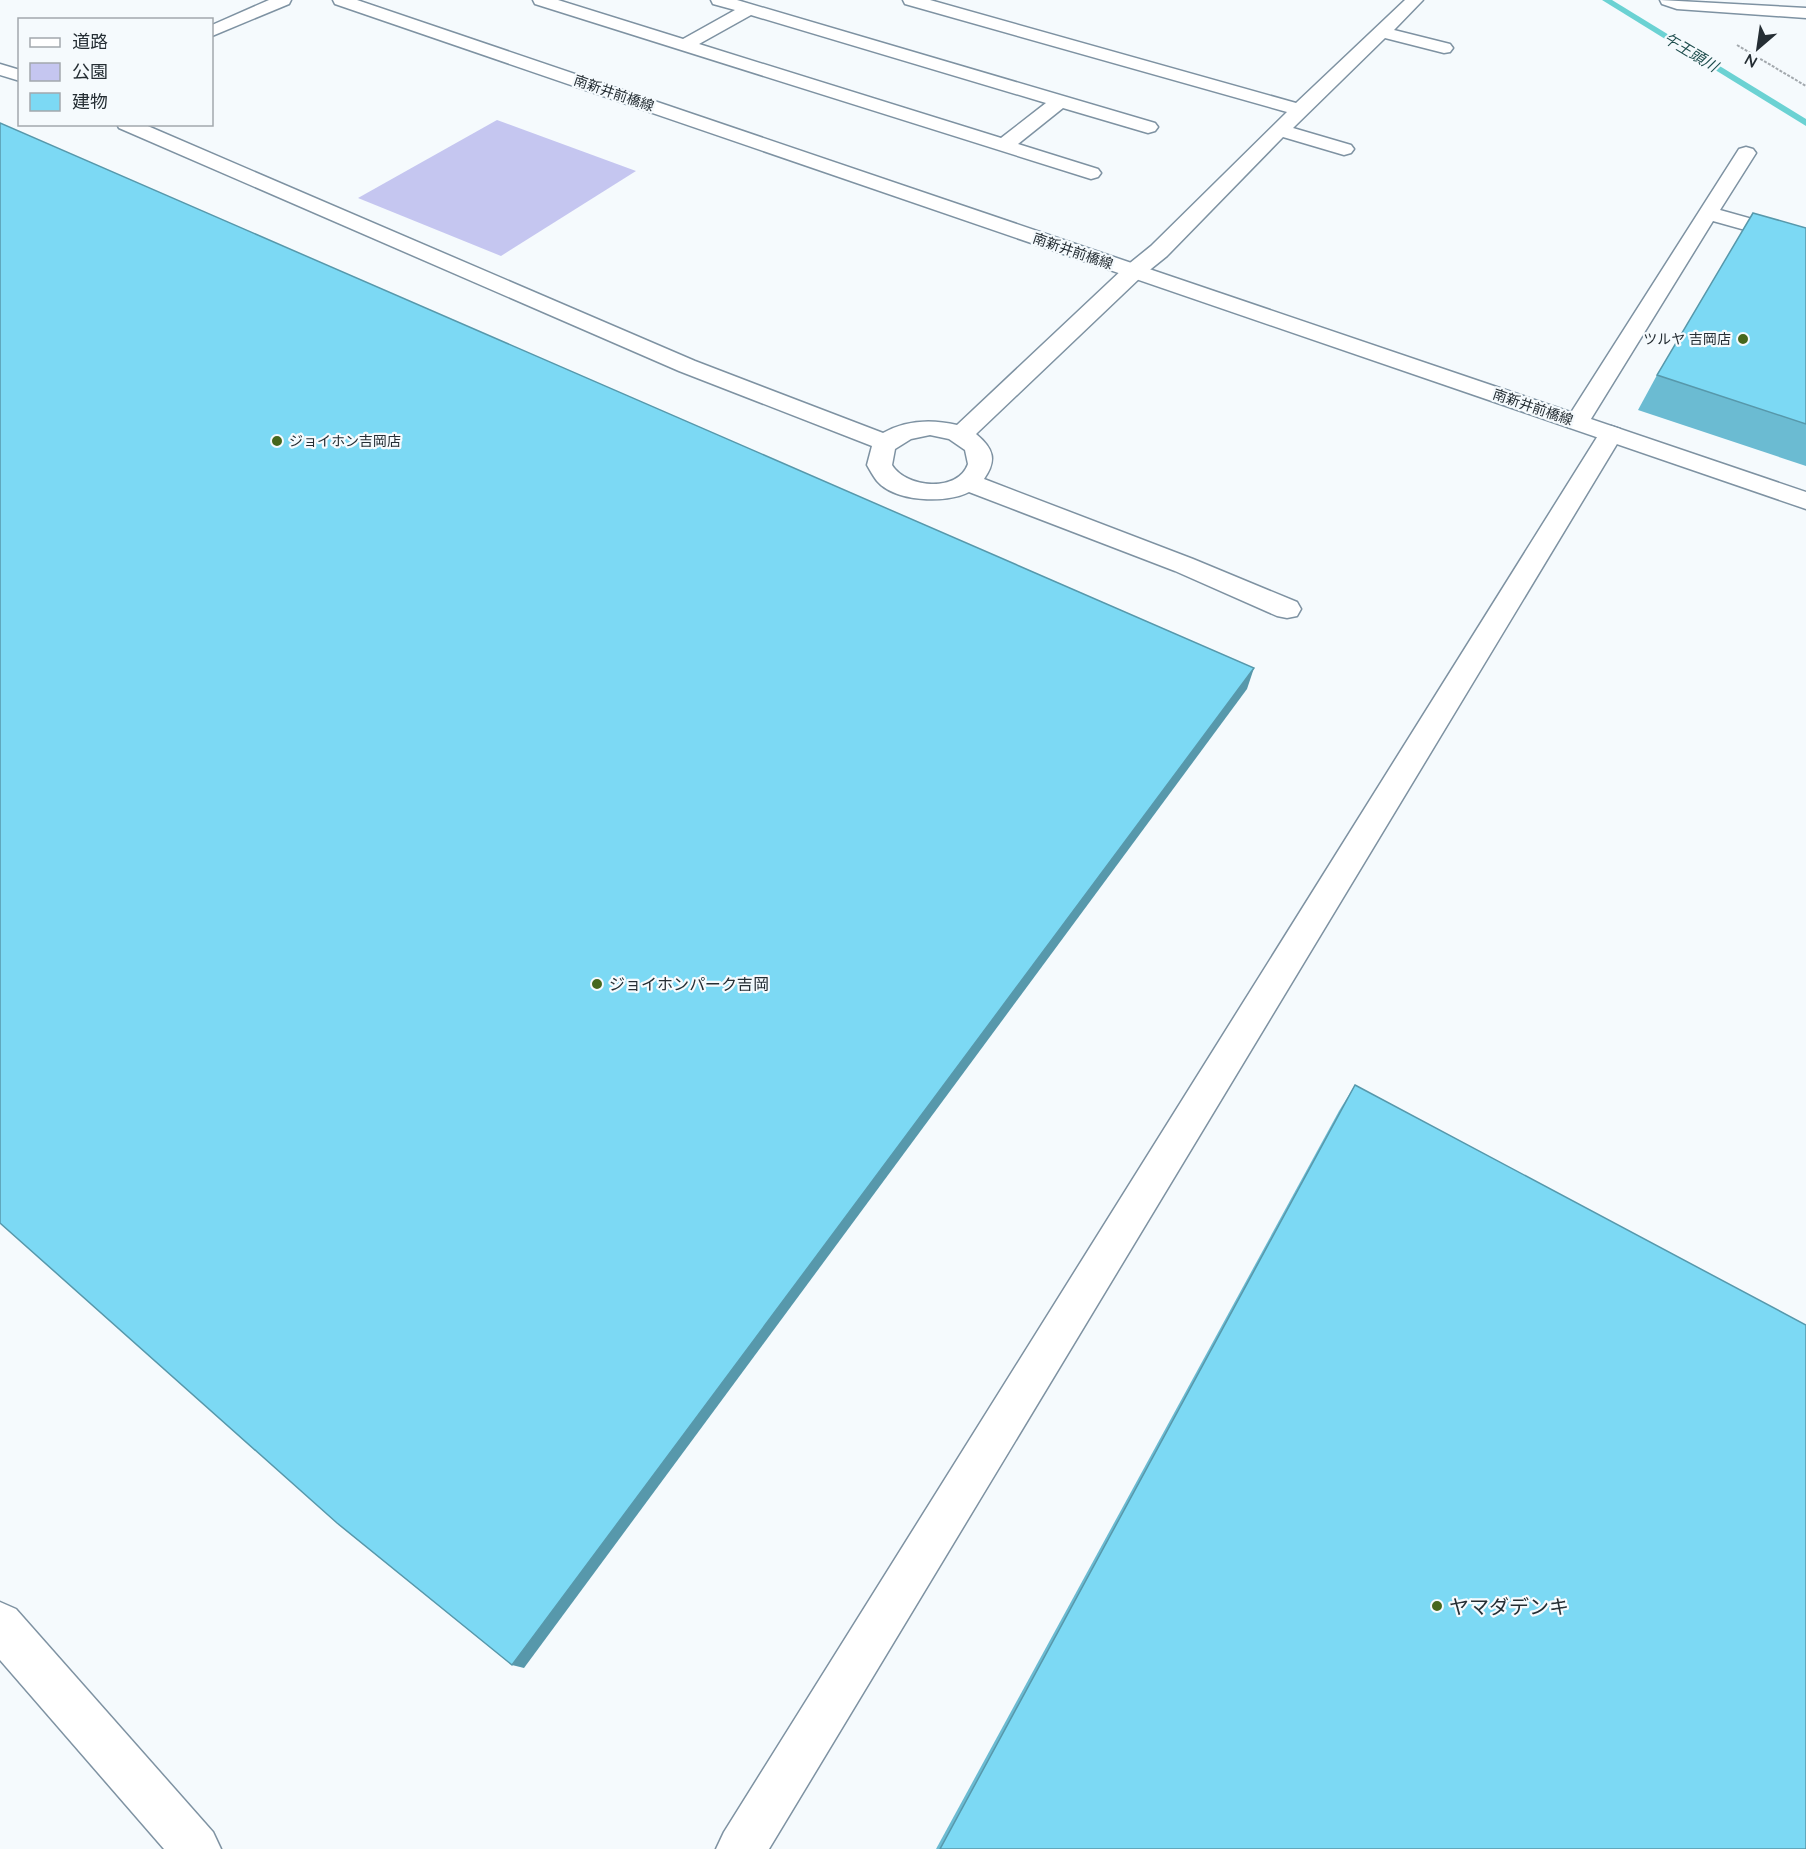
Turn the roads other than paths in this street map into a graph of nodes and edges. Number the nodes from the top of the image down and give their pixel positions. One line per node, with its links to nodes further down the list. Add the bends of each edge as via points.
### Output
1 (283, 0): 11 (street)
2 (341, 0): 28 (street, 南新井前橋線)
3 (542, 0): 13 (street)
4 (719, 0): 9 (street)
5 (911, 0): 18 (street)
6 (1415, 0): 12 (street)
7 (1673, 2): 8 (street)
8 (1764, 5): 10 (street)
9 (749, 9): 13 (street); 17 (street)
10 (1806, 13)
11 (213, 31)
12 (1382, 32): 14 (street); 18 (street)
13 (685, 45): 22 (street)
14 (1444, 48)
15 (0, 69): 16 (street)
16 (18, 75)
17 (1060, 101): 20 (street); 22 (street)
18 (1300, 110): 21 (street)
19 (131, 126): 32 (street, via 687,366)
20 (1148, 127)
21 (1280, 130): 23 (street); 28 (street)
22 (1003, 146): 25 (street)
23 (1344, 149)
24 (1746, 153): 26 (street)
25 (1091, 173)
26 (1707, 213): 27 (street); 29 (street)
27 (1806, 241)
28 (1133, 272): 29 (street, 南新井前橋線); 31 (street)
29 (1577, 422): 30 (street, 南新井前橋線)
30 (1611, 434): 34 (street, 南新井前橋線); 38 (street)
31 (961, 435): 32 (street, via 946,430 913,430); 33 (street, via 980,452 978,472)
32 (886, 443): 33 (street, via 879,462 883,472 899,485 939,492)
33 (968, 482): 35 (street)
34 (1806, 501)
35 (1287, 609)
36 (0, 1625): 37 (street)
37 (196, 1849)
38 (741, 1849)

